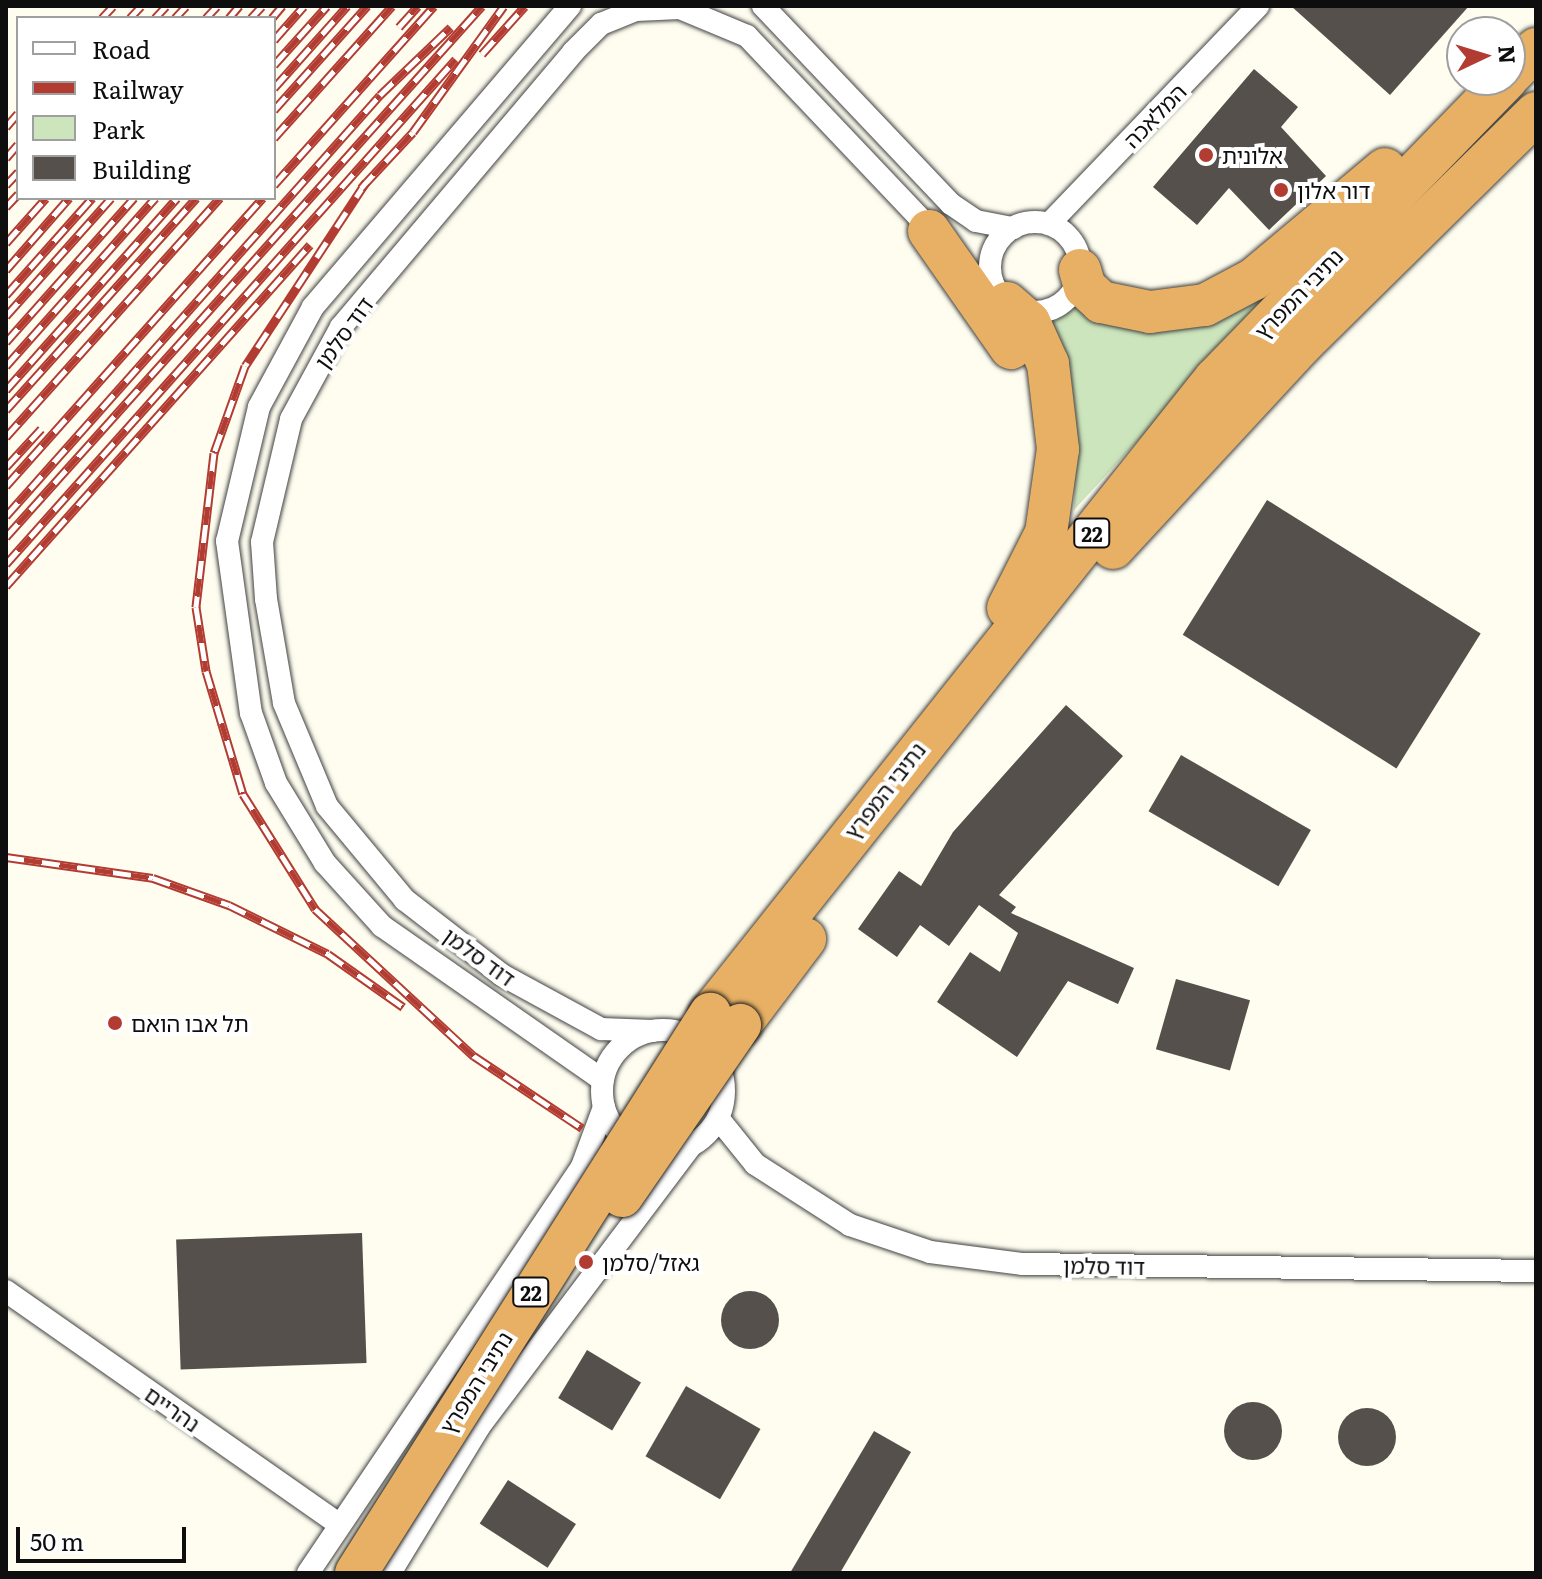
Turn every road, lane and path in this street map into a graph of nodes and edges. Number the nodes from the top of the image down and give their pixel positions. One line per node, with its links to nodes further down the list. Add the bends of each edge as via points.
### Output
1 (570, 6): 18 (street, דוד סלמן, via 313,307 259,407 227,541 251,713 276,783 325,863 382,926)
2 (763, 6): 9 (street, via 951,204 976,221)
3 (1258, 6): 8 (street, המלאכה)
4 (1470, 96): 11 (highway, via 1230,294 1179,312 1125,308 1101,302 1085,287)
5 (1490, 96): 15 (highway, נתיבי המפרץ / 22, via 1215,379)
6 (1536, 113): 13 (highway, נתיבי המפרץ / 22)
7 (1536, 143): 13 (highway)
8 (1049, 224): 9 (street); 11 (street, via 1073,241)
9 (1013, 228): 12 (street, via 994,248)
10 (929, 231): 12 (street, דוד סלמן); 14 (highway, via 1021,362 1041,414); 17 (street, דוד סלמן, via 747,36 680,8 636,10 601,24 563,64 341,327 291,419 262,542 266,599 284,703 327,806 405,900 502,975 601,1029)
11 (1080, 270): 12 (street, via 1070,296 1047,311)
12 (1002, 296): 14 (highway, via 1029,322 1055,404 1057,493)
13 (1302, 344): 16 (highway, נתיבי המפרץ / 22, via 1091,571)
14 (1046, 533): 15 (highway)
15 (931, 729): 16 (highway, נתיבי המפרץ / 22)
16 (725, 1019): 28 (highway, נתיבי המפרץ / 22, bridge); 29 (highway, נתיבי המפרץ / 22, bridge)
17 (653, 1031): 18 (street, via 620,1047); 20 (street, via 672,1031 706,1048 723,1080)
18 (603, 1080): 19 (street)
19 (604, 1107): 21 (street, via 638,1147); 22 (street)
20 (718, 1118): 21 (street); 23 (street, דוד סלמן, via 755,1164 850,1225 930,1252 1023,1264)
21 (691, 1146): 25 (street)
22 (581, 1169): 25 (street, via 566,1248 477,1384); 26 (street)
23 (1536, 1271)
24 (6, 1291): 26 (street, נהריים)
25 (479, 1427): 29 (street)
26 (339, 1524): 27 (street)
27 (308, 1573)
28 (356, 1573)
29 (387, 1573)

